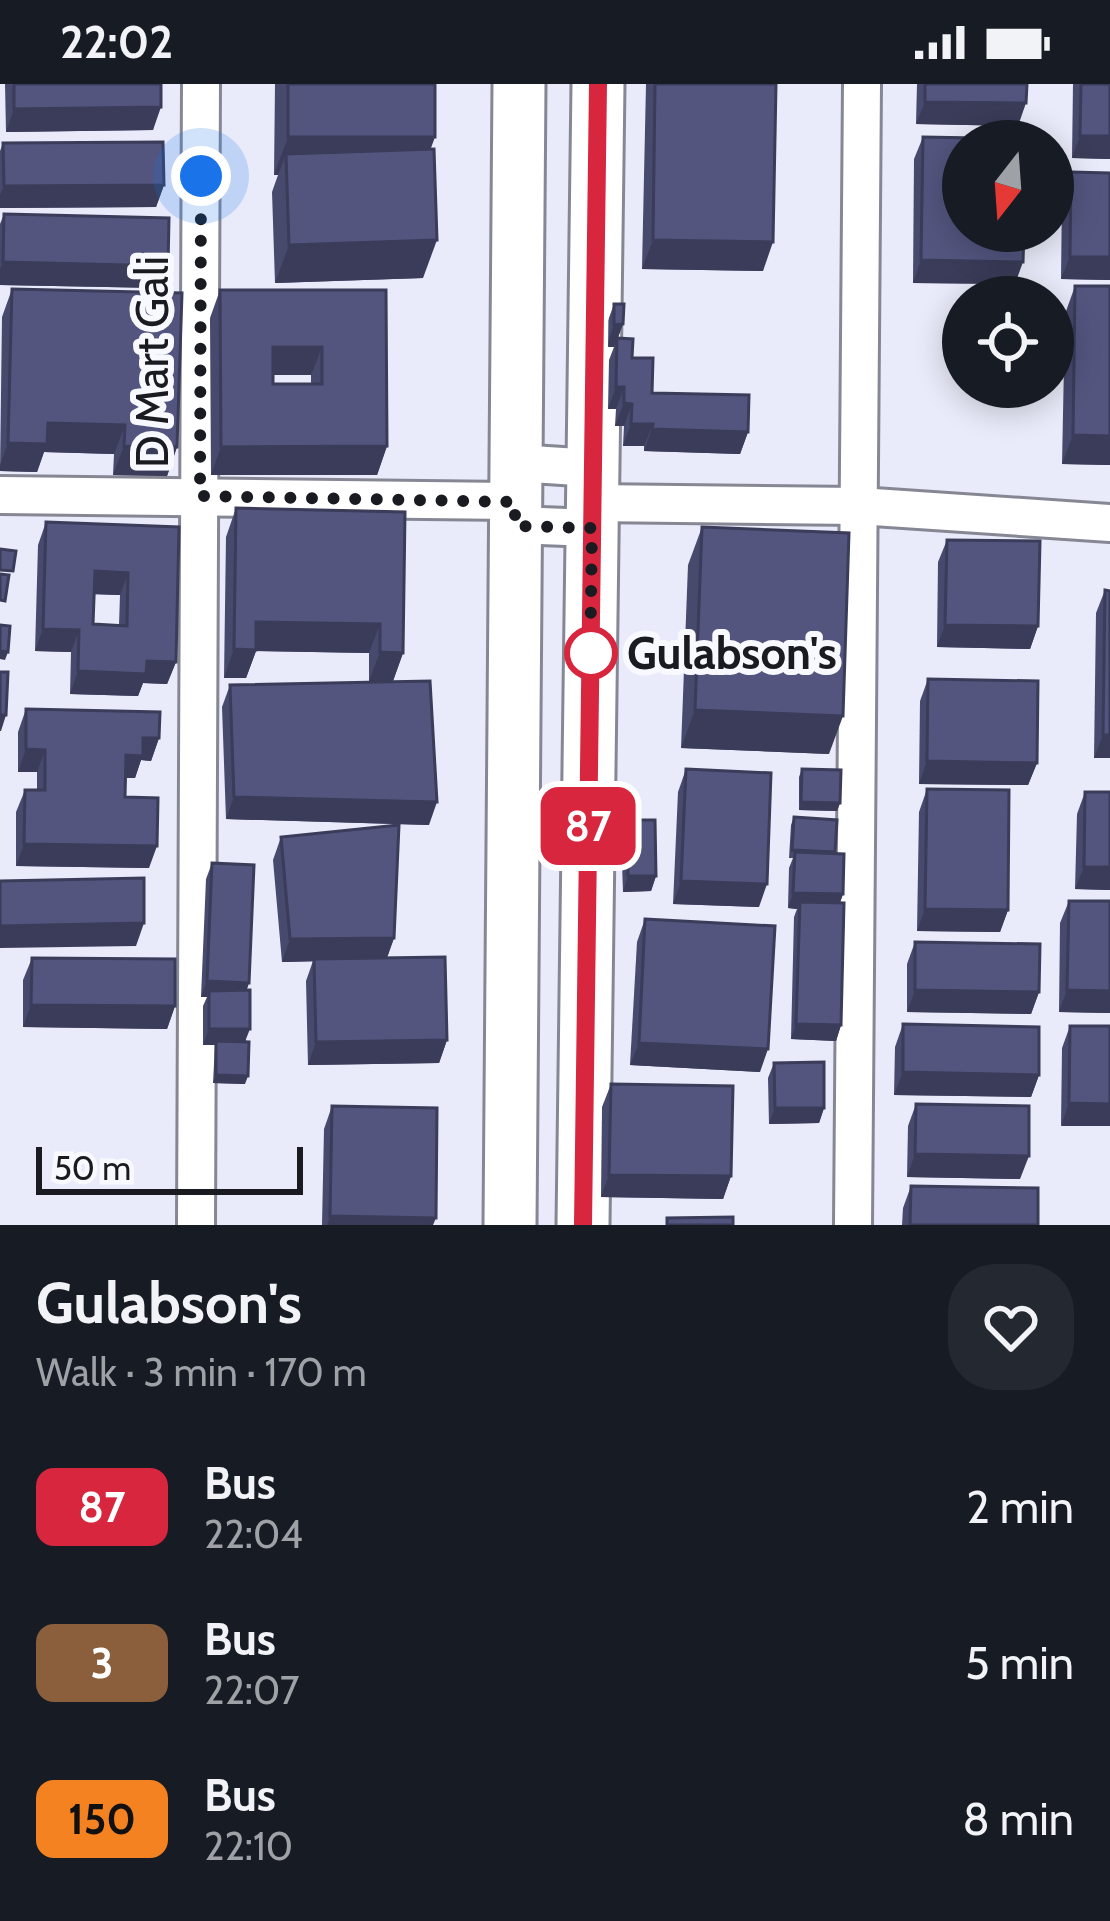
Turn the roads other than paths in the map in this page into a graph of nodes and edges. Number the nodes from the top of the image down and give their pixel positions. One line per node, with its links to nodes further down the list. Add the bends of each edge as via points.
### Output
1 (202, 84): 6 (street, D Mart Gali)
2 (519, 84): 7 (main road)
3 (598, 84): 8 (main road)
4 (862, 84): 9 (street)
5 (0, 495): 6 (street)
6 (200, 496): 7 (street); 11 (street, D Mart Gali)
7 (515, 497): 8 (street); 8 (street); 12 (main road)
8 (593, 500): 9 (street); 13 (main road)
9 (859, 506): 10 (street); 14 (street)
10 (1110, 523)
11 (196, 1225)
12 (510, 1225)
13 (583, 1225)
14 (853, 1225)

